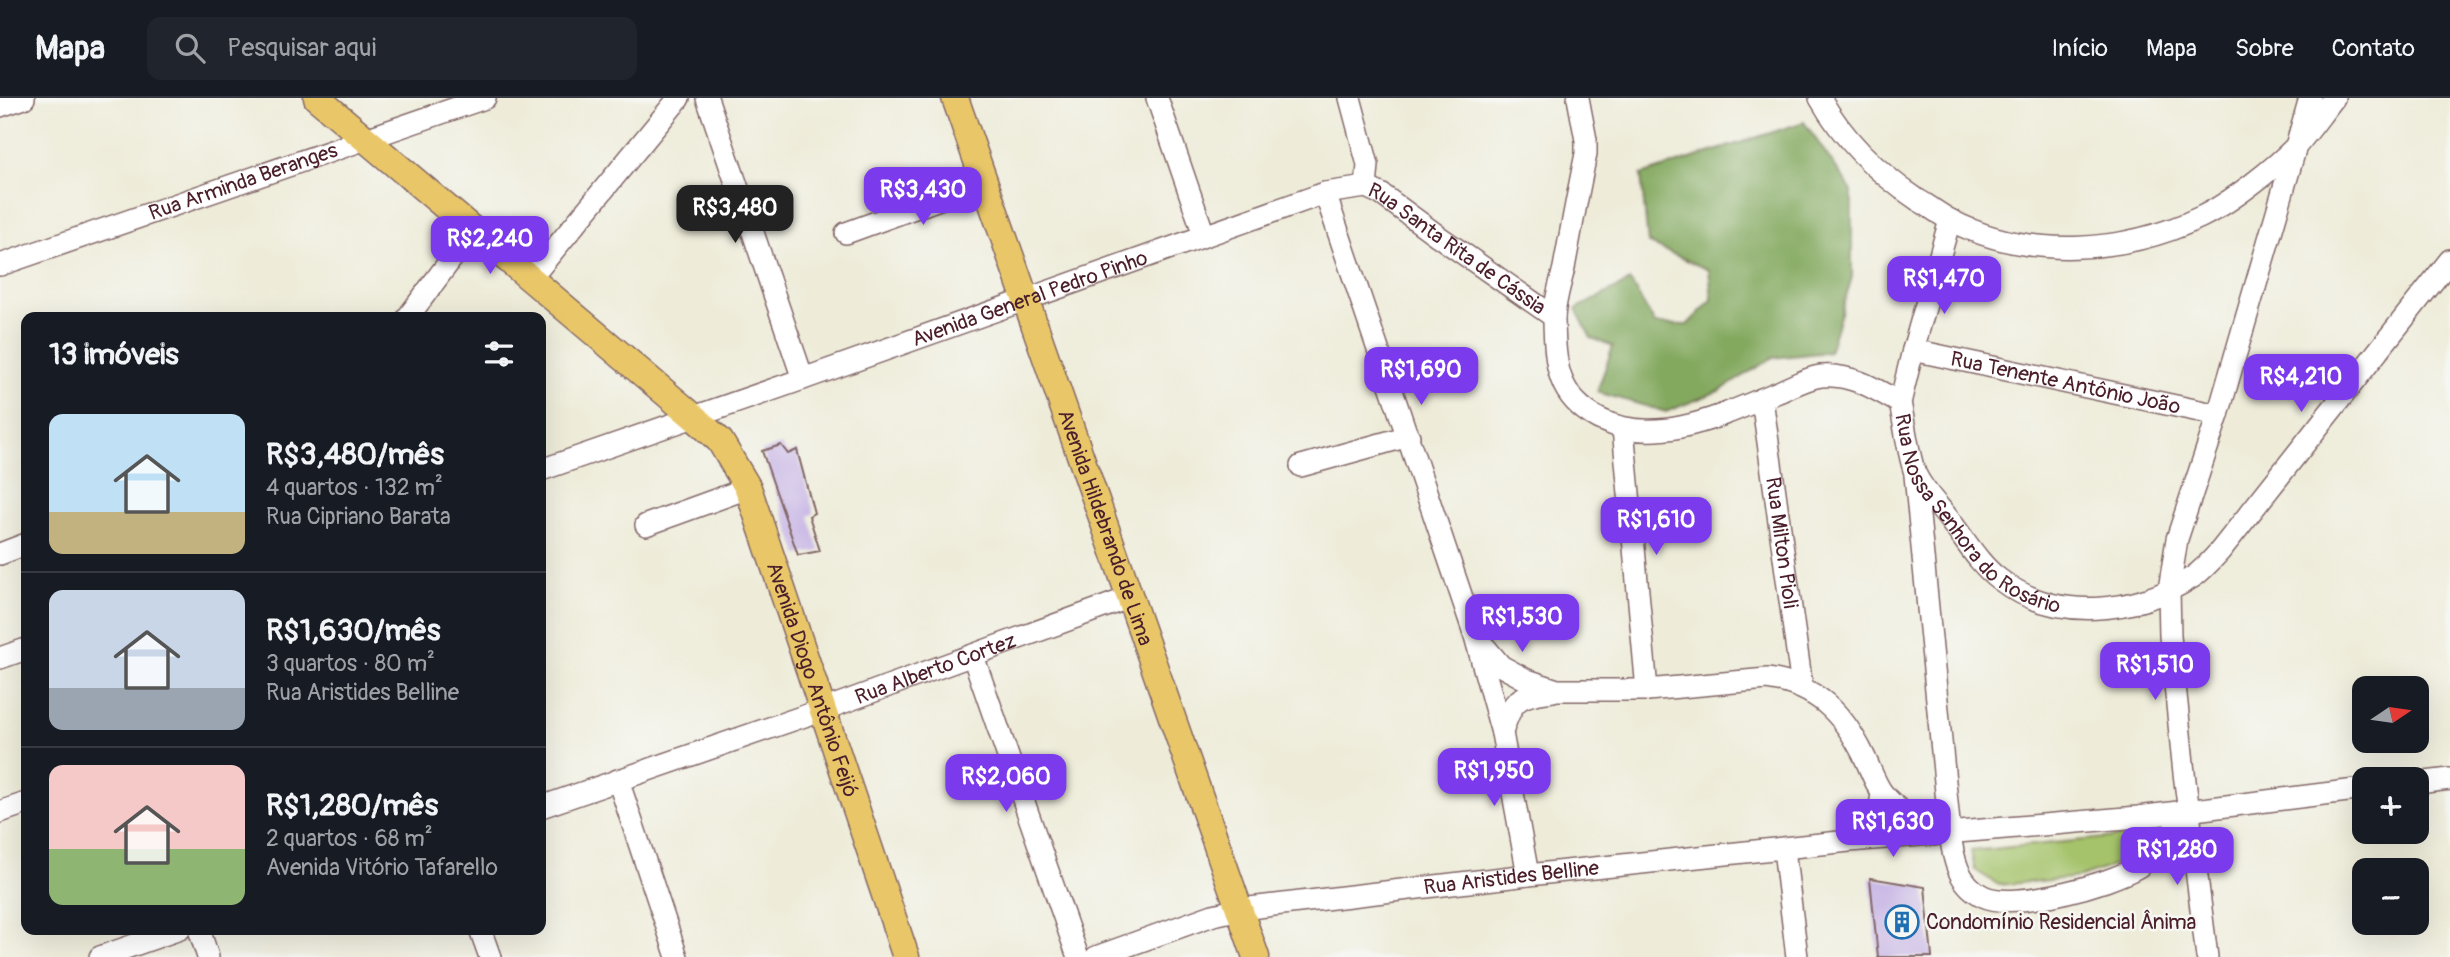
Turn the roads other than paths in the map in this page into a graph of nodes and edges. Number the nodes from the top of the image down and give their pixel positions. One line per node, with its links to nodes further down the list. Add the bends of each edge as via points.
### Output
1 (24, 98): 13 (street)
2 (317, 98): 14 (main road, Avenida Diogo Antônio Feijó)
3 (485, 98): 14 (street, Rua Arminda Beranges)
4 (679, 98): 25 (street)
5 (708, 98): 30 (street)
6 (955, 98): 16 (main road, Avenida Hildebrando de Lima)
7 (1157, 98): 22 (street)
8 (1350, 98): 17 (street, Rua Santa Rita de Cássia, via 1368,165)
9 (1578, 98): 28 (street, Rua Nossa Senhora do Rosário, via 1586,154)
10 (2310, 98): 15 (street)
11 (2334, 98): 15 (street)
12 (1822, 100): 19 (street, via 1851,142 1883,174)
13 (0, 106)
14 (365, 138): 20 (main road, Avenida Diogo Antônio Feijó); 24 (street, Rua Arminda Beranges)
15 (2297, 145): 19 (street, via 2236,196 2169,230 2132,240 2062,248 2025,244); 33 (street)
16 (986, 183): 21 (street); 26 (main road, Avenida Hildebrando de Lima)
17 (1366, 187): 18 (street, Avenida General Pedro Pinho); 28 (street, Rua Santa Rita de Cássia)
18 (1325, 193): 22 (street, Avenida General Pedro Pinho); 36 (street)
19 (1950, 220): 29 (street)
20 (473, 230): 25 (main road, Avenida Diogo Antônio Feijó); 27 (street)
21 (846, 233)
22 (1204, 235): 26 (street, Avenida General Pedro Pinho)
23 (2450, 260): 44 (street, Rua Nossa Senhora do Rosário, via 2220,551 2195,576)
24 (0, 265)
25 (530, 279): 34 (main road, Avenida Diogo Antônio Feijó)
26 (1026, 299): 30 (street, Avenida General Pedro Pinho); 45 (main road, Avenida Hildebrando de Lima)
27 (412, 312)
28 (1554, 317): 35 (street, Rua Nossa Senhora do Rosário, via 1556,362 1564,388 1579,408)
29 (1913, 350): 32 (street); 33 (street, Rua Tenente Antônio João)
30 (803, 379): 34 (street, Avenida General Pedro Pinho)
31 (1762, 398): 32 (street, Rua Nossa Senhora do Rosário, via 1808,379 1837,376); 35 (street, Rua Nossa Senhora do Rosário, via 1692,424 1654,430); 50 (street, Rua Milton Pioli)
32 (1900, 403): 39 (street, Rua Nossa Senhora do Rosário)
33 (2218, 415): 44 (street, via 2177,539)
34 (694, 417): 38 (street, Avenida General Pedro Pinho); 40 (main road, Avenida Diogo Antônio Feijó, via 720,441)
35 (1623, 428): 52 (street)
36 (1409, 436): 37 (street); 46 (street)
37 (1301, 466)
38 (546, 468)
39 (1915, 475): 44 (street, Rua Nossa Senhora do Rosário, via 1984,565 2015,591 2039,602 2099,609); 64 (street, via 1930,604)
40 (748, 488): 41 (street); 53 (main road, Avenida Diogo Antônio Feijó)
41 (646, 525)
42 (21, 546): 43 (street)
43 (0, 554)
44 (2169, 590): 62 (street)
45 (1131, 597): 48 (street, Rua Alberto Cortez); 68 (main road, Avenida Hildebrando de Lima)
46 (1475, 636): 51 (street, via 1501,666); 54 (street)
47 (21, 651): 49 (street)
48 (973, 656): 53 (street, Rua Alberto Cortez); 77 (street)
49 (0, 658)
50 (1802, 687): 52 (street, via 1755,679); 59 (street, via 1817,695 1845,724)
51 (1557, 690): 52 (street); 54 (street, via 1517,700)
52 (1647, 690)
53 (821, 711): 56 (street, Rua Alberto Cortez); 76 (main road, Avenida Diogo Antônio Feijó)
54 (1502, 733): 67 (street)
55 (2450, 779): 57 (street)
56 (618, 780): 61 (street, Rua Alberto Cortez); 75 (street)
57 (2429, 782)
58 (2352, 790): 62 (street, Rua Aristides Belline)
59 (1881, 793): 64 (street, via 1908,818); 65 (street, via 1881,805 1870,828)
60 (21, 805): 63 (street)
61 (546, 805)
62 (2188, 811): 64 (street, Rua Aristides Belline); 64 (street, via 2138,867 2091,886 2039,898 1992,899 1972,888 1961,876); 81 (street)
63 (0, 812)
64 (1942, 834): 65 (street, Rua Aristides Belline)
65 (1849, 841): 66 (street, Rua Aristides Belline)
66 (1784, 849): 67 (street, Rua Aristides Belline); 80 (street)
67 (1528, 875): 68 (street, Rua Aristides Belline)
68 (1241, 909): 78 (street, Rua Aristides Belline); 79 (main road, Avenida Hildebrando de Lima)
69 (163, 935): 72 (street)
70 (201, 935): 73 (street)
71 (483, 935): 74 (street)
72 (100, 957)
73 (208, 957)
74 (490, 957)
75 (677, 957)
76 (906, 957)
77 (1078, 957)
78 (1096, 957)
79 (1256, 957)
80 (1797, 957)
81 (2207, 957)

